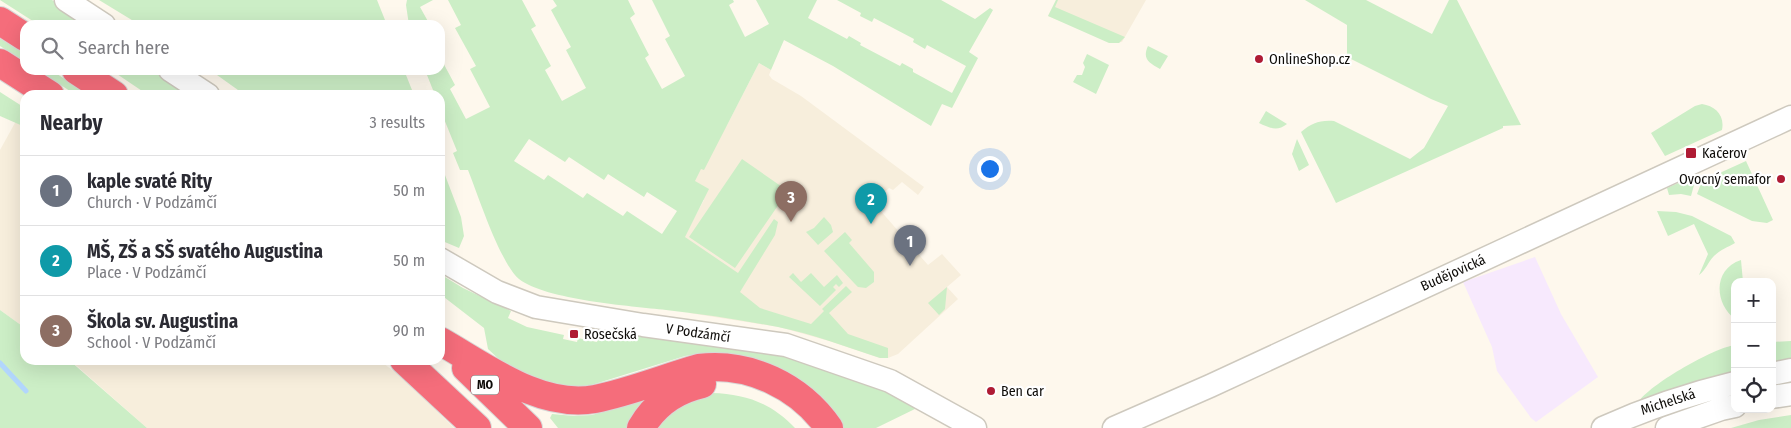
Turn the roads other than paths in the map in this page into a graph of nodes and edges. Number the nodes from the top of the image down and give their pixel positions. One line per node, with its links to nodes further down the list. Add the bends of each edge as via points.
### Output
1 (66, 0): 2 (street)
2 (96, 20)
3 (0, 21): 4 (highway)
4 (20, 34)
5 (0, 63): 8 (highway)
6 (84, 75): 9 (highway)
7 (178, 75): 10 (street)
8 (42, 90)
9 (106, 90)
10 (200, 90)
11 (1791, 118): 29 (street, Budějovická)
12 (445, 262): 22 (street, V Podzámčí, via 497,292 536,307 786,345 890,381)
13 (445, 345): 27 (highway, via 525,389 565,400 610,395 699,368 713,366 744,370 760,374 788,389)
14 (445, 347): 24 (highway, MO)
15 (409, 365): 23 (highway, MO)
16 (1791, 370): 17 (street)
17 (1776, 373)
18 (1731, 383): 30 (street, Michelská, via 1640,411)
19 (1791, 394): 20 (street)
20 (1776, 396)
21 (1731, 407): 31 (street, Michelská)
22 (961, 422): 28 (street, V Podzámčí)
23 (477, 428)
24 (528, 428)
25 (641, 428): 26 (highway, via 666,399 692,386 714,382 748,385 771,394)
26 (810, 428)
27 (829, 428)
28 (975, 428)
29 (1114, 428)
30 (1603, 428)
31 (1667, 428)

